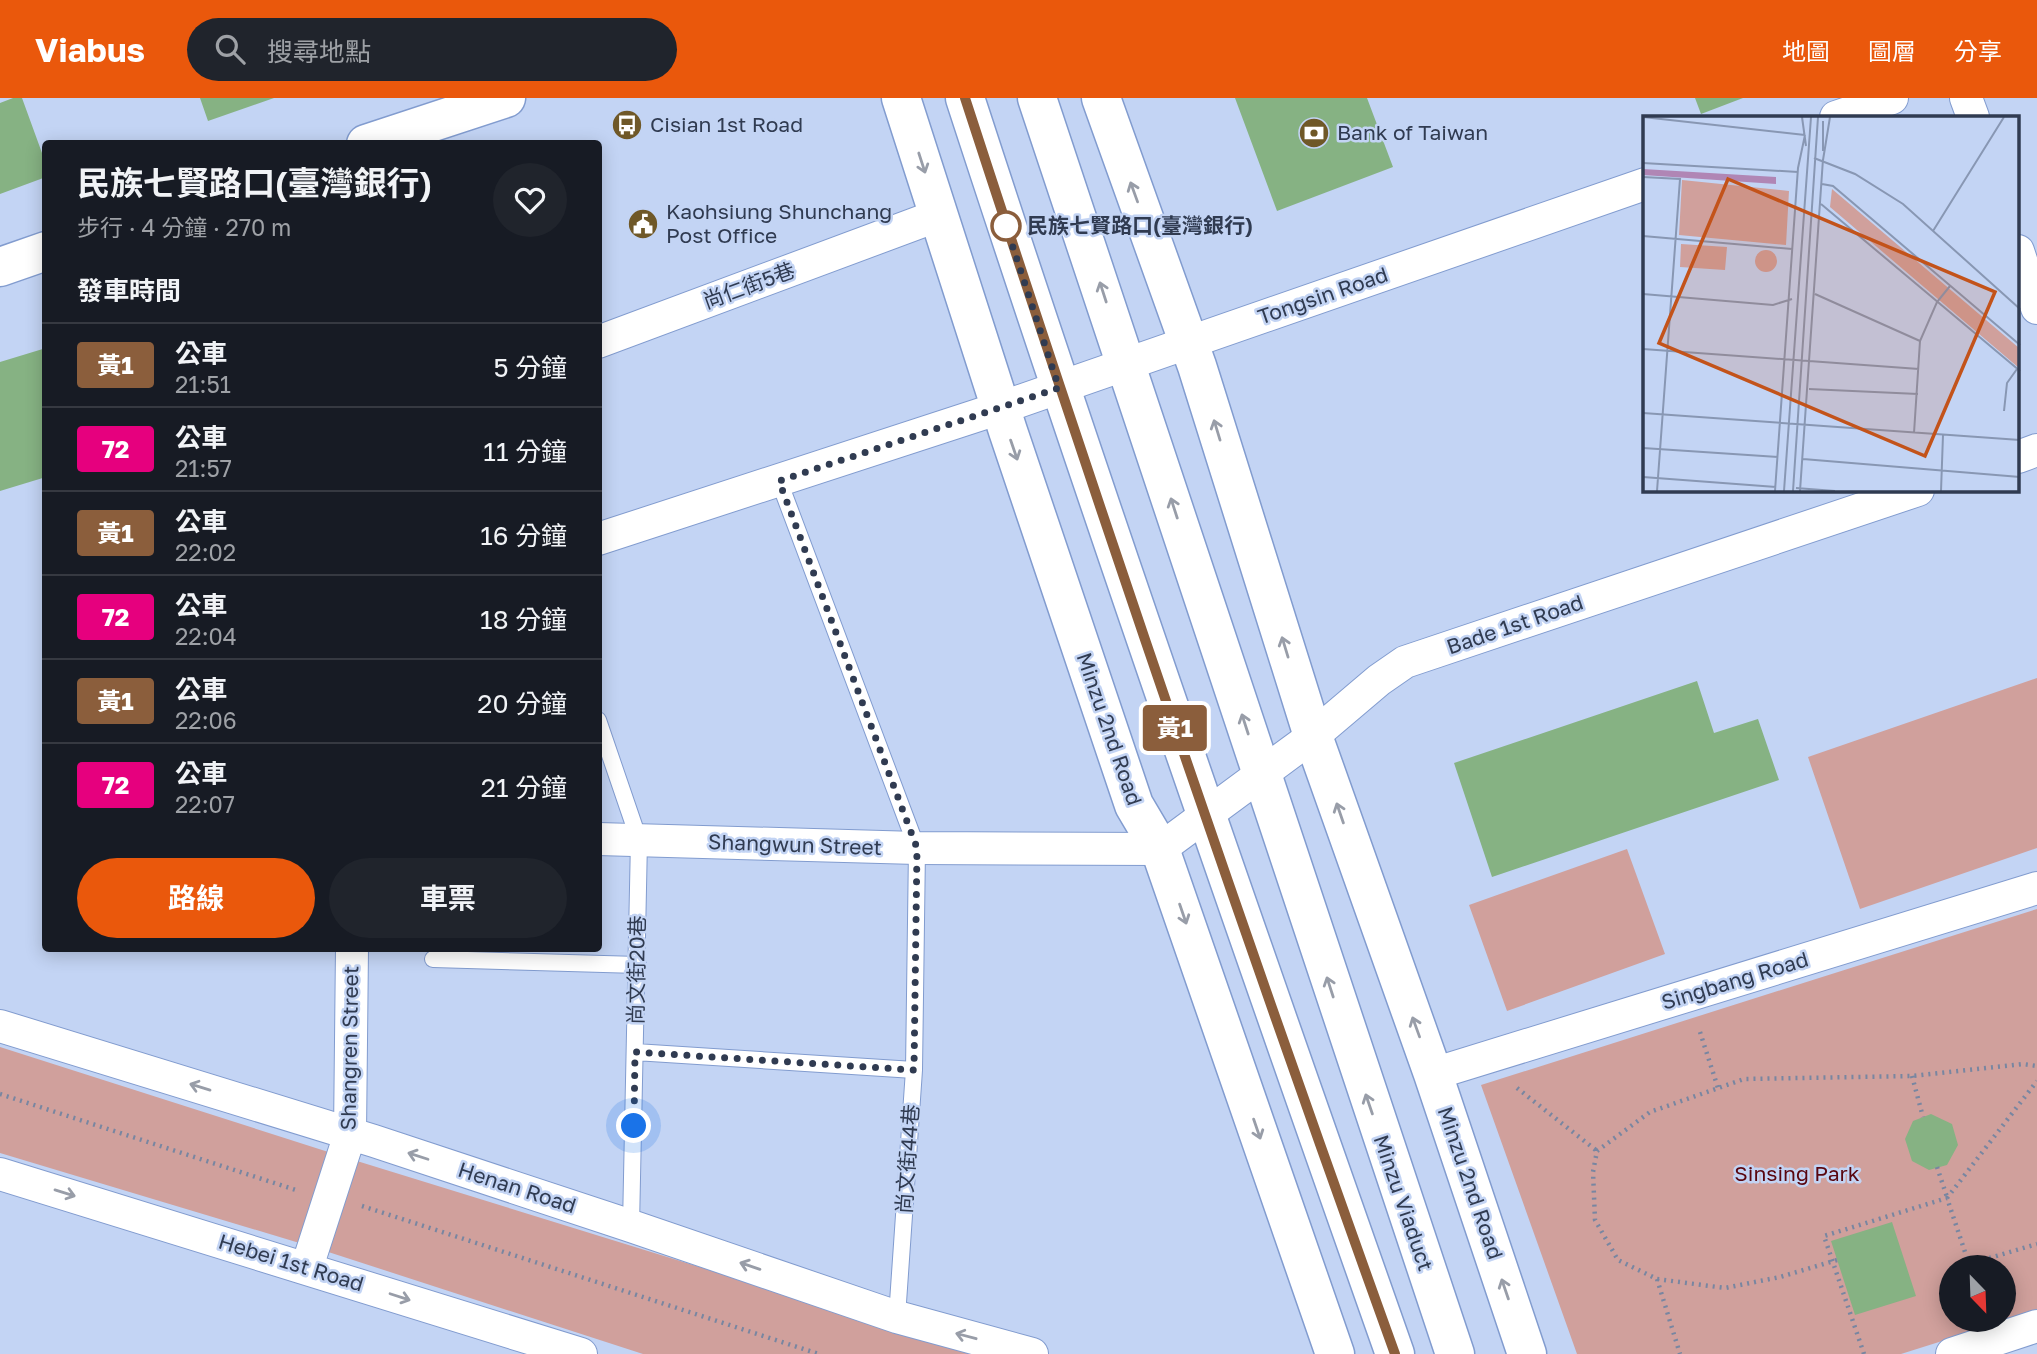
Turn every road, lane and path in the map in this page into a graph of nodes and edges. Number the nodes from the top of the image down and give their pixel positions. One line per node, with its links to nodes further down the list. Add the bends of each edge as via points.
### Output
1 (506, 98): 10 (street)
2 (901, 98): 12 (street, Minzu 2nd Road, one-way to 12)
3 (965, 98): 20 (street)
4 (1037, 98): 19 (street, one-way to 4)
5 (1101, 98): 18 (street, Minzu 2nd Road, one-way to 5)
6 (1892, 98): 8 (street)
7 (1966, 98): 9 (street)
8 (1839, 116)
9 (1973, 116)
10 (378, 140)
11 (1643, 185): 18 (street, Tongsin Road)
12 (939, 215): 17 (street, 尚仁街5巷); 21 (street, Minzu 2nd Road)
13 (2021, 247): 16 (street)
14 (42, 252): 15 (street)
15 (0, 267)
16 (2037, 308)
17 (602, 341)
18 (1189, 343): 19 (street, Tongsin Road); 28 (street, Minzu 2nd Road, one-way to 18)
19 (1127, 364): 20 (street, Tongsin Road); 29 (street, one-way to 19)
20 (1059, 388): 21 (street, Tongsin Road); 30 (street)
21 (1000, 408): 24 (street, Tongsin Road); 34 (street, Minzu 2nd Road, one-way to 34, via 1134,805)
22 (2037, 450): 23 (street)
23 (2020, 456)
24 (779, 481): 26 (street, Tongsin Road); 33 (lane, 尚文街44巷)
25 (1912, 492): 28 (street, Bade 1st Road, via 1405,662)
26 (602, 538)
27 (602, 732): 32 (lane, 尚文街20巷)
28 (1313, 736): 29 (street, Bade 1st Road); 44 (street, Minzu 2nd Road, one-way to 28)
29 (1262, 774): 30 (street, Bade 1st Road); 72 (street, Minzu Viaduct, one-way to 29)
30 (1207, 815): 34 (street, Bade 1st Road); 71 (street)
31 (602, 839): 32 (street, Shangwun Street)
32 (639, 840): 33 (street, Shangwun Street); 38 (lane, 尚文街20巷)
33 (917, 848): 34 (street, Shangwun Street); 43 (lane, 尚文街44巷)
34 (1160, 849): 70 (street, Minzu 2nd Road, one-way to 70)
35 (2037, 888): 44 (street, Singbang Road)
36 (352, 952): 51 (street, Shangren Street)
37 (432, 959): 38 (lane)
38 (638, 965): 41 (lane, 尚文街20巷)
39 (0, 1026): 51 (street, Henan Road, one-way to 39)
40 (1700, 1032): 48 (path)
41 (635, 1052): 43 (lane); 58 (lane, 尚文街20巷)
42 (2037, 1066): 45 (path)
43 (914, 1070): 65 (lane, 尚文街44巷)
44 (1433, 1074): 73 (street, Minzu 2nd Road, one-way to 44)
45 (1912, 1076): 48 (path, via 1745,1079); 50 (path)
46 (2037, 1081): 56 (path)
47 (1517, 1088): 52 (path)
48 (1717, 1088): 52 (path, via 1650,1112)
49 (0, 1094): 55 (path)
50 (1923, 1117)
51 (350, 1133): 58 (street, Henan Road, one-way to 51); 63 (street, Shangren Street)
52 (1597, 1151): 64 (path, via 1595,1220 1618,1260)
53 (1937, 1167): 56 (path)
54 (0, 1174): 63 (street, Hebei 1st Road, one-way to 63)
55 (301, 1191)
56 (1947, 1198): 60 (path); 62 (path, via 1824,1236)
57 (354, 1204): 68 (path)
58 (631, 1226): 65 (street, Henan Road, one-way to 58)
59 (2037, 1244): 61 (path)
60 (1966, 1255)
61 (2004, 1255)
62 (1834, 1261): 64 (path, via 1725,1288); 75 (path)
63 (307, 1267): 67 (street, Hebei 1st Road, one-way to 67)
64 (1657, 1279): 74 (path)
65 (897, 1317): 69 (street, Henan Road, one-way to 65)
66 (2037, 1326): 76 (street)
67 (581, 1354)
68 (819, 1354)
69 (1032, 1354)
70 (1335, 1354)
71 (1395, 1354)
72 (1455, 1354)
73 (1527, 1354)
74 (1680, 1354)
75 (1864, 1354)
76 (1952, 1354)

